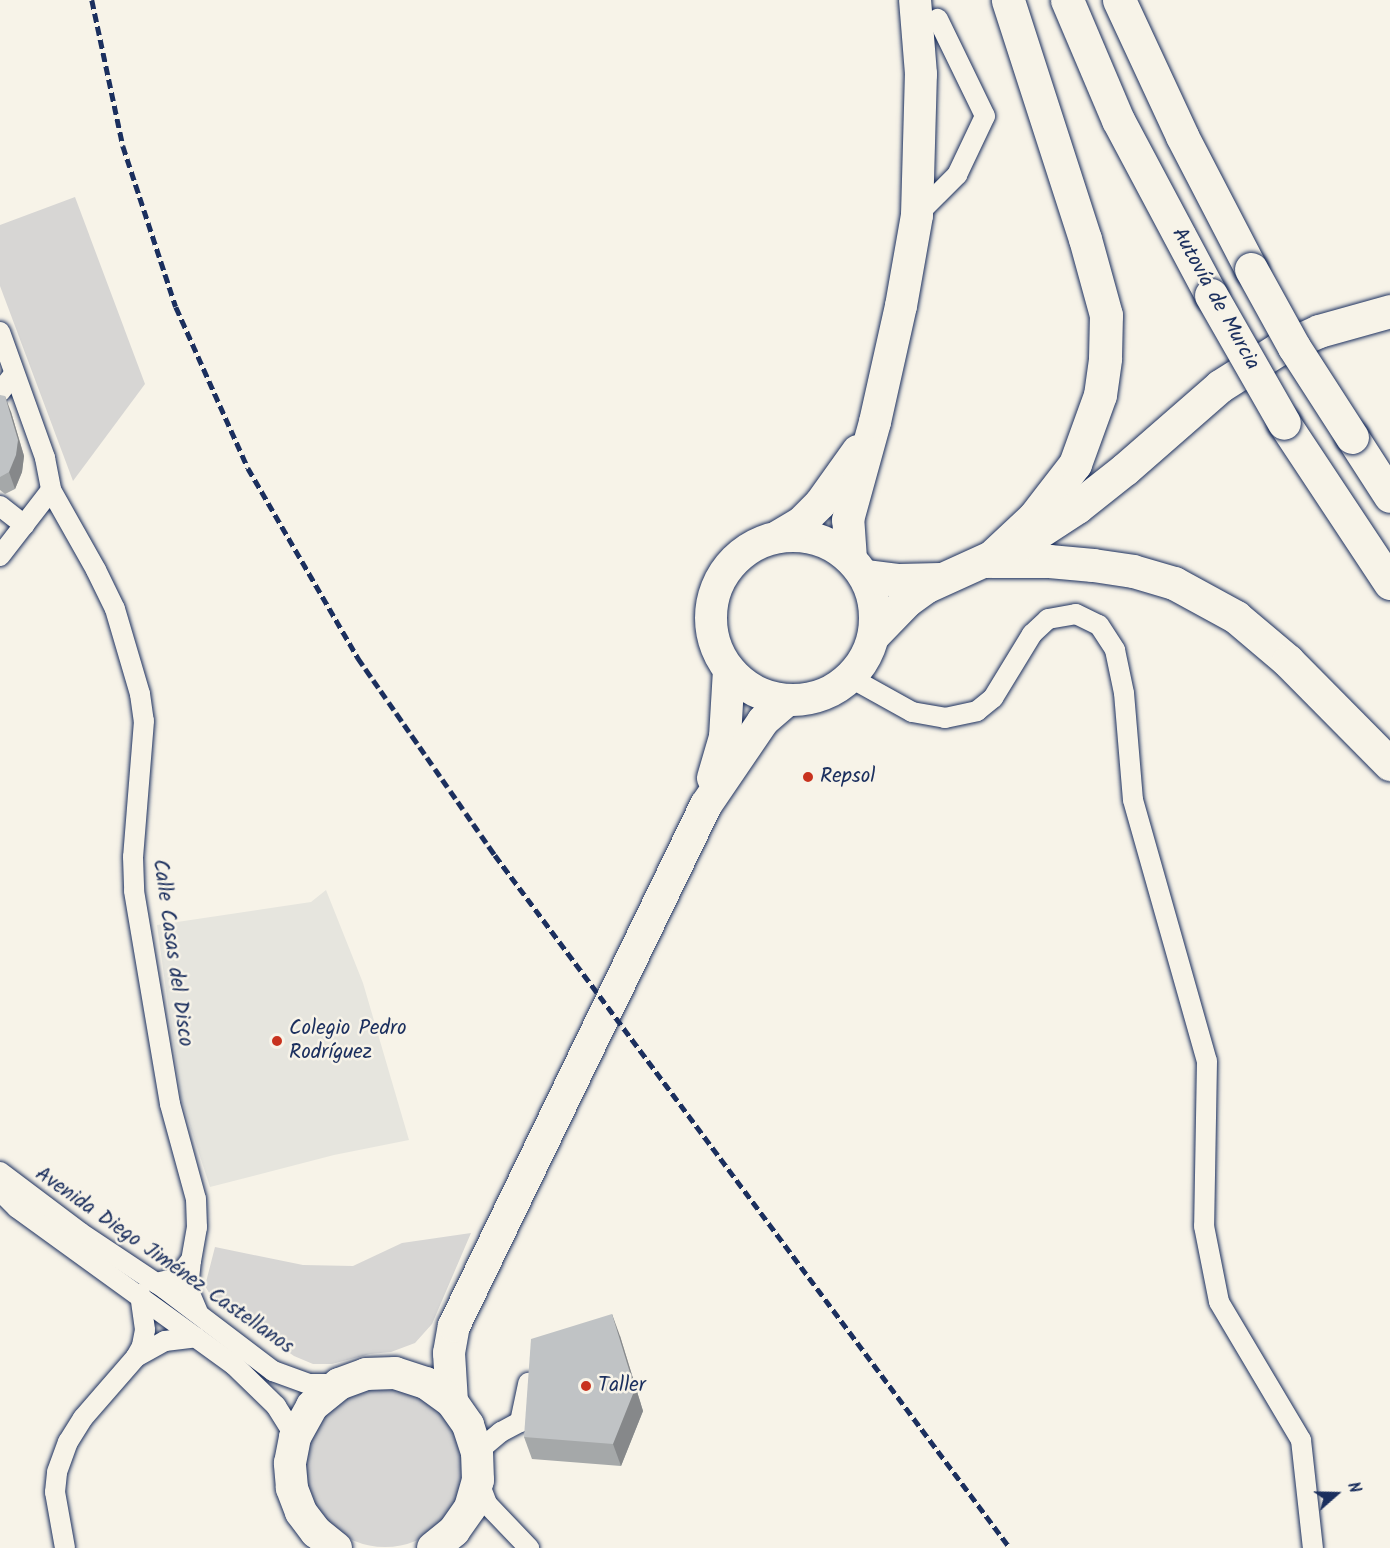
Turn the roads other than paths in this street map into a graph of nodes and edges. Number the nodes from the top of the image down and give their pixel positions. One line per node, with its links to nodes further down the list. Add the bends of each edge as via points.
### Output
1 (1008, 0): 19 (highway, via 1106,315 1105,358 1100,395 1075,464 1034,517)
2 (1066, 0): 22 (highway, Autovía de Murcia, bridge, via 1119,120 1211,295 1284,423)
3 (1119, 0): 11 (highway, bridge, via 1182,136 1251,269 1294,347)
4 (926, 9): 5 (main road); 5 (street, via 985,116 957,175)
5 (917, 215): 10 (main road)
6 (1390, 311): 19 (highway, via 1319,331 1276,350 1220,386 1077,507)
7 (0, 332): 8 (street, Calle Casas del Disco)
8 (14, 374): 9 (street); 12 (street, Calle Casas del Disco, via 45,458)
9 (0, 392)
10 (875, 423): 17 (main road, via 820,504 801,523); 20 (main road, via 848,520)
11 (1352, 437): 13 (highway); 14 (highway)
12 (51, 490): 16 (street); 31 (street, Calle Casas del Disco, via 115,609 140,694 144,721 134,891 170,1104 196,1199 197,1227)
13 (1390, 490)
14 (1390, 496)
15 (0, 506): 16 (street)
16 (24, 525): 18 (street)
17 (779, 536): 20 (main road, via 805,536 822,541); 24 (main road, via 756,544 736,558 721,577 712,600 710,625 716,649)
18 (0, 556)
19 (987, 561): 21 (highway); 27 (highway, via 1093,565 1174,583 1236,616 1288,661)
20 (858, 568): 21 (highway, via 899,580); 23 (main road, via 872,594)
21 (940, 579): 23 (highway, via 906,601)
22 (1390, 583)
23 (875, 633): 25 (main road, via 866,657)
24 (729, 670): 26 (main road, via 745,686); 28 (main road, via 725,738)
25 (851, 678): 26 (main road, via 832,692 809,700); 46 (street, via 912,712 945,718 977,711 993,698 1032,634 1048,620 1076,614 1099,625 1115,650 1124,693 1133,800 1207,1061 1204,1226 1219,1302 1301,1440)
26 (786, 701): 28 (main road, via 763,721)
27 (1390, 764)
28 (706, 805): 34 (main road)
29 (0, 1172): 32 (street, Avenida Diego Jiménez Castellanos)
30 (0, 1191): 32 (street, Avenida Diego Jiménez Castellanos, via 17,1208)
31 (191, 1260): 32 (street, via 177,1278); 33 (street, Calle Casas del Disco, via 188,1289)
32 (148, 1288): 33 (street, Avenida Diego Jiménez Castellanos); 35 (street, Avenida Diego Jiménez Castellanos); 36 (street, via 145,1330)
33 (198, 1313): 39 (street, Avenida Diego Jiménez Castellanos, via 273,1371 309,1384)
34 (454, 1326): 37 (main road, via 432,1349); 41 (main road, via 449,1353)
35 (196, 1337): 36 (street, via 165,1341); 40 (street, Avenida Diego Jiménez Castellanos, via 259,1386)
36 (136, 1357): 43 (street, via 83,1418 68,1442 57,1472 55,1492)
37 (395, 1373): 39 (main road, via 366,1374); 41 (main road, via 426,1383)
38 (528, 1383): 41 (street, via 520,1422 501,1432)
39 (339, 1384): 40 (main road, via 312,1406)
40 (295, 1437): 42 (main road, via 290,1462 292,1488 301,1512)
41 (469, 1440): 44 (main road, via 470,1508 454,1531); 45 (street, via 487,1504)
42 (323, 1543)
43 (65, 1548)
44 (433, 1548)
45 (529, 1548)
46 (1313, 1548)

